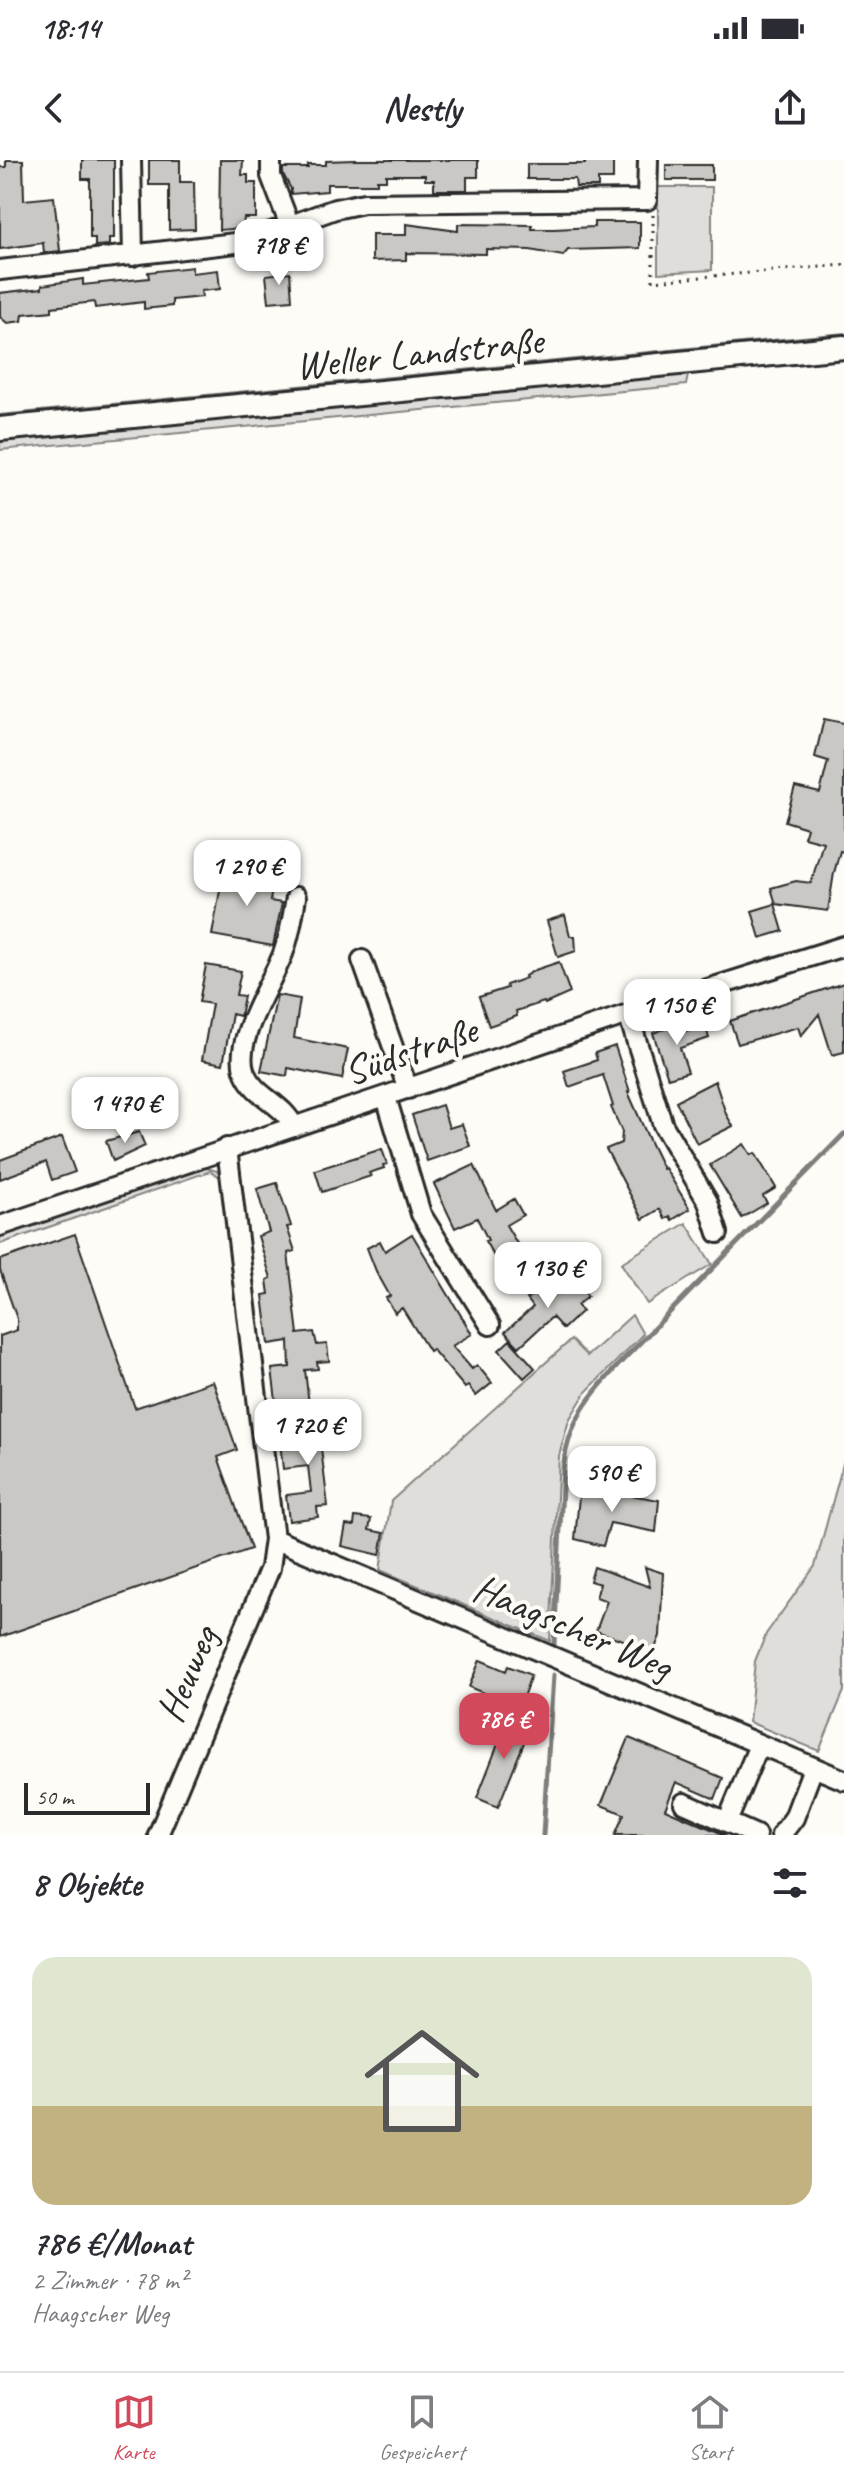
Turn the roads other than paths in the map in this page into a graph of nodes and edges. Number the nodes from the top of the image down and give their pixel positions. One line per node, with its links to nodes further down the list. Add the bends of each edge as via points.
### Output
1 (131, 160): 5 (street)
2 (271, 160): 4 (street, via 271,176)
3 (648, 160): 4 (street, via 647,200 364,203)
4 (290, 226): 5 (street, via 244,242)
5 (133, 256): 6 (street)
6 (0, 270)
7 (844, 347): 8 (main road, Weller Landstraße)
8 (0, 429)
9 (296, 897): 16 (street, via 291,932 260,999 243,1062 253,1085 288,1113)
10 (844, 928): 11 (street)
11 (841, 947): 13 (street, Südstraße)
12 (362, 960): 14 (street)
13 (628, 1014): 14 (street, Südstraße); 19 (street, via 663,1125 708,1202)
14 (408, 1089): 15 (street, Südstraße)
15 (386, 1097): 16 (street, Südstraße); 20 (street, via 421,1214)
16 (294, 1127): 17 (street, Südstraße)
17 (227, 1148): 18 (street, Südstraße); 21 (street, Heuweg)
18 (0, 1226)
19 (718, 1233)
20 (490, 1325)
21 (274, 1539): 22 (street, Haagscher Weg); 27 (street, Heuweg, via 270,1568)
22 (759, 1745): 23 (street, Haagscher Weg); 26 (street)
23 (813, 1768): 24 (street, Haagscher Weg); 29 (street, via 794,1818)
24 (844, 1780)
25 (684, 1803): 26 (street)
26 (727, 1822): 28 (street)
27 (158, 1835)
28 (756, 1835)
29 (781, 1835)

